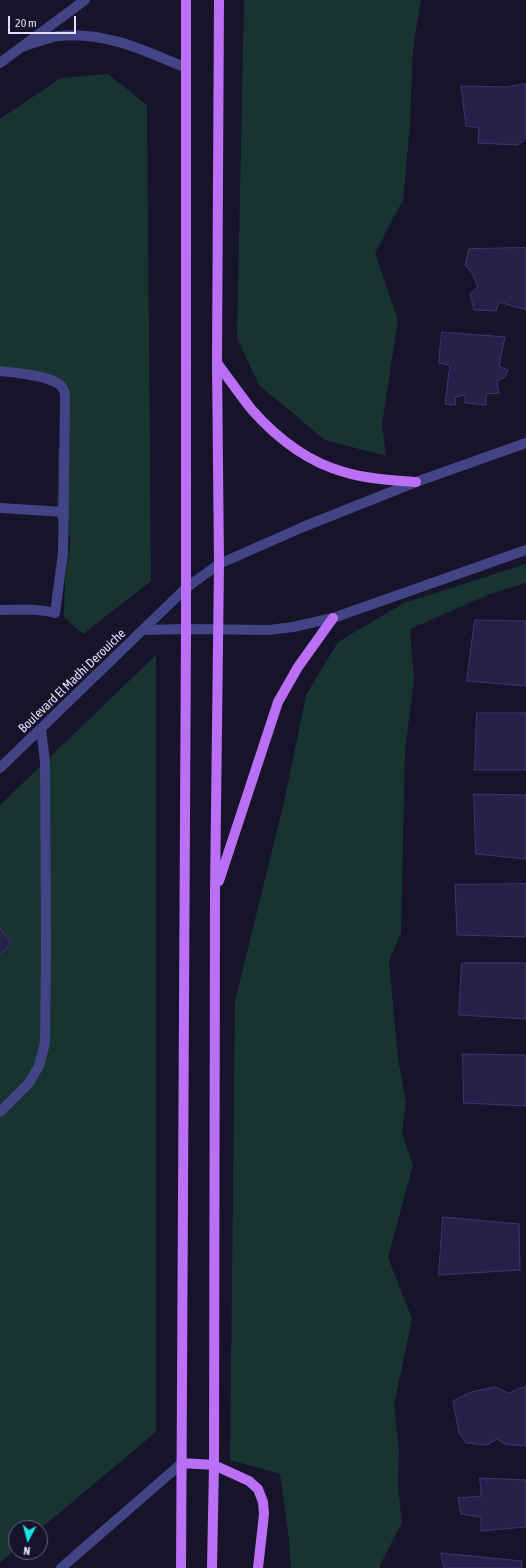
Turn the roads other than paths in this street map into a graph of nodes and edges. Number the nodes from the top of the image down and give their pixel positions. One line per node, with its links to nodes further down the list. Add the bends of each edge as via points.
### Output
1 (85, 0): 4 (street)
2 (186, 0): 6 (main road)
3 (219, 0): 7 (main road)
4 (22, 47): 5 (street); 6 (street, via 57,36 85,35 128,44)
5 (0, 63)
6 (186, 68): 15 (main road)
7 (217, 364): 10 (main road, via 252,410 279,436 309,458 350,474 373,479); 14 (main road)
8 (0, 371): 12 (street, via 49,379 60,384 65,393)
9 (526, 443): 10 (street, Boulevard El Madhi Derouiche)
10 (416, 482): 14 (street, Boulevard El Madhi Derouiche)
11 (0, 508): 12 (street)
12 (64, 512): 16 (street, via 63,553 56,613 31,609)
13 (526, 550): 17 (street)
14 (219, 564): 15 (street, Boulevard El Madhi Derouiche); 19 (main road)
15 (186, 588): 18 (main road); 20 (street, Boulevard El Madhi Derouiche)
16 (0, 610)
17 (333, 618): 19 (street, via 269,630); 23 (main road, via 298,667 278,702)
18 (186, 629): 19 (street); 20 (street); 25 (main road)
19 (218, 629): 23 (main road)
20 (144, 630): 21 (street, Boulevard El Madhi Derouiche)
21 (41, 729): 22 (street, Boulevard El Madhi Derouiche); 24 (street, via 45,770 45,1043 39,1066 29,1083)
22 (0, 768)
23 (215, 891): 26 (main road)
24 (0, 1112)
25 (182, 1463): 26 (main road); 27 (street); 28 (main road)
26 (214, 1465): 29 (main road); 30 (main road, via 249,1481 258,1489 264,1514)
27 (61, 1568)
28 (181, 1568)
29 (212, 1568)
30 (258, 1568)

